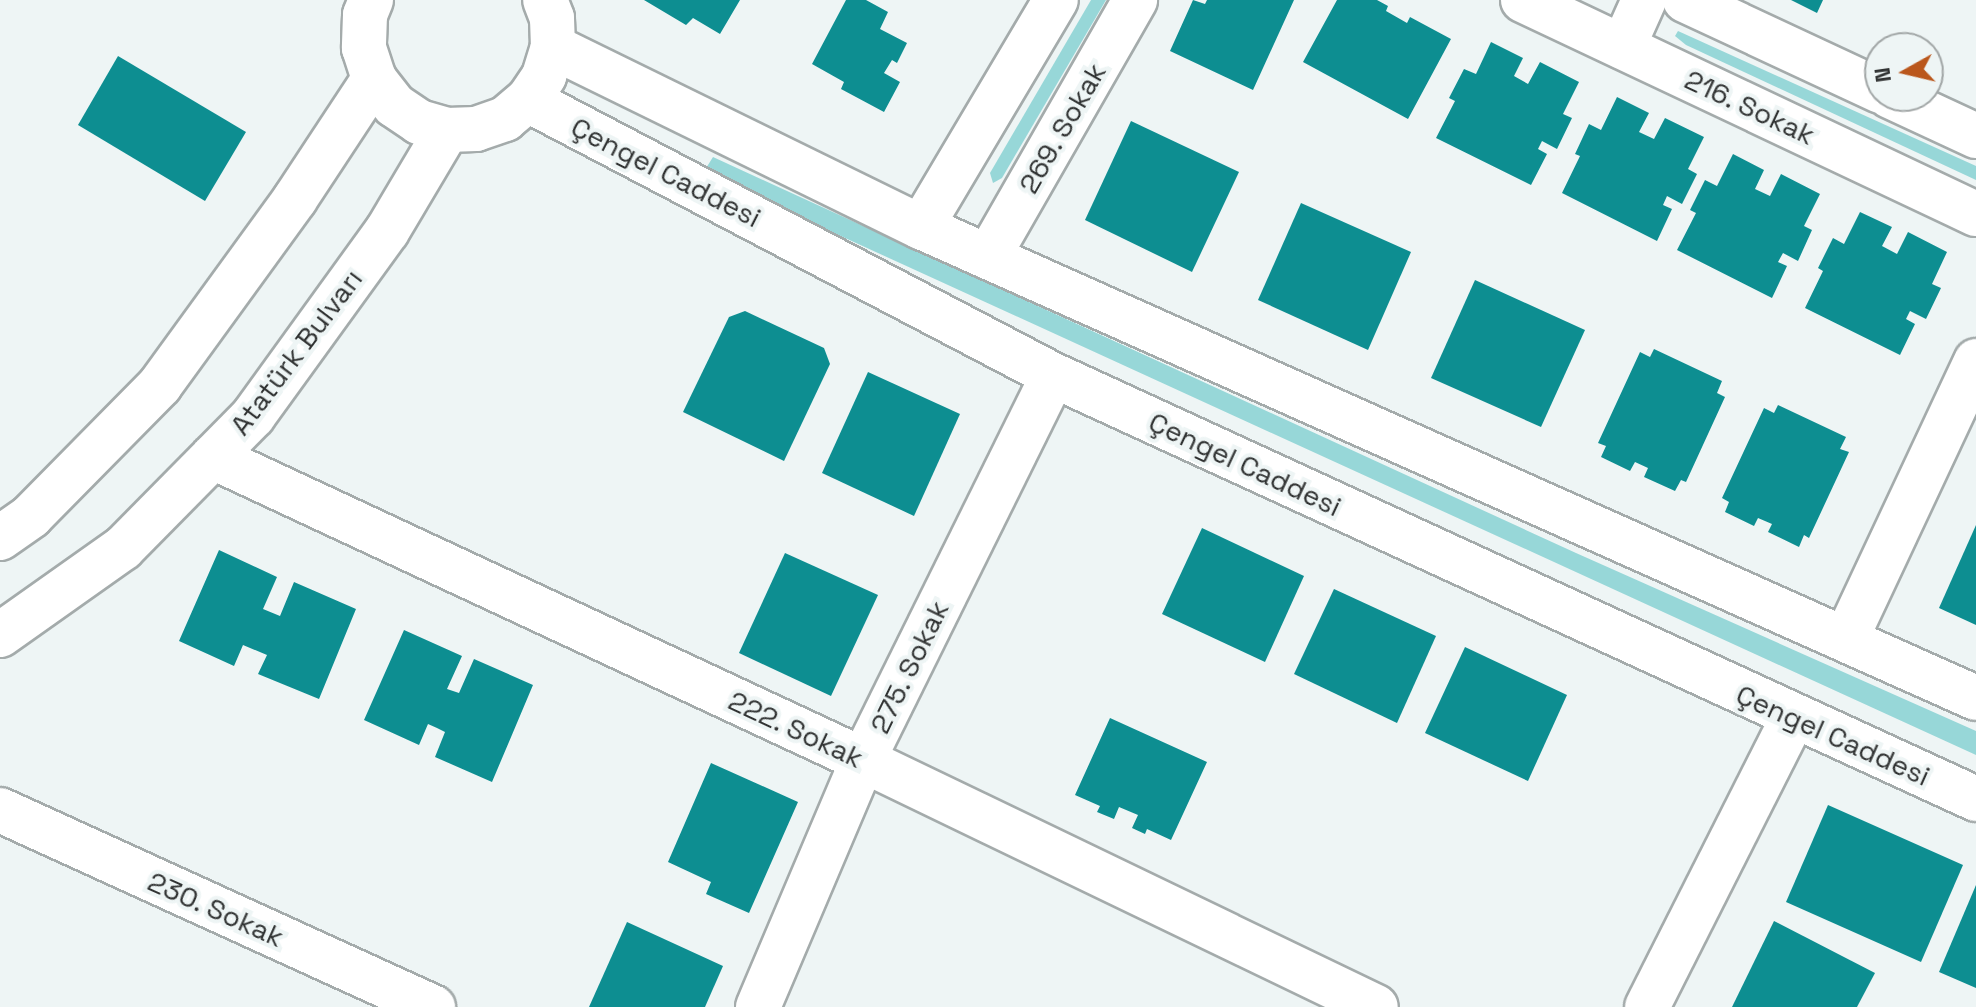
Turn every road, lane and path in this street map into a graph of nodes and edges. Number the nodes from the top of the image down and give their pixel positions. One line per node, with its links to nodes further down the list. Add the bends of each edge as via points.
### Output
1 (371, 0): 10 (main road, via 364,48)
2 (545, 0): 8 (main road)
3 (1056, 0): 17 (main road)
4 (1135, 0): 18 (main road, 269. Sokak)
5 (1523, 0): 9 (main road, 216. Sokak)
6 (1644, 0): 9 (main road)
7 (1685, 0): 11 (main road)
8 (553, 47): 12 (main road, via 544,76); 17 (main road)
9 (1623, 47): 16 (main road, 216. Sokak)
10 (374, 79): 14 (main road, via 394,105 419,122); 22 (main road, via 295,199 160,385 31,516)
11 (1864, 84)
12 (528, 100): 14 (main road, via 505,119 476,129); 20 (main road, Çengel Caddesi)
13 (1924, 112): 15 (main road)
14 (447, 130): 21 (main road, Atatürk Bulvarı, via 387,231 253,416)
15 (1976, 136)
16 (1976, 214)
17 (921, 227): 18 (main road)
18 (988, 257): 24 (main road)
19 (1976, 361): 24 (main road)
20 (1053, 375): 26 (main road, Çengel Caddesi); 27 (main road, 275. Sokak)
21 (213, 457): 23 (main road, Atatürk Bulvarı, via 123,548); 27 (main road, 222. Sokak)
22 (0, 538)
23 (0, 635)
24 (1846, 639): 25 (main road)
25 (1976, 698)
26 (1793, 718): 28 (main road, Çengel Caddesi); 33 (main road)
27 (863, 760): 31 (main road, 275. Sokak); 32 (main road, 222. Sokak)
28 (1976, 799)
29 (0, 810): 30 (main road, 230. Sokak)
30 (433, 1007)
31 (758, 1007)
32 (1376, 1007)
33 (1647, 1007)

